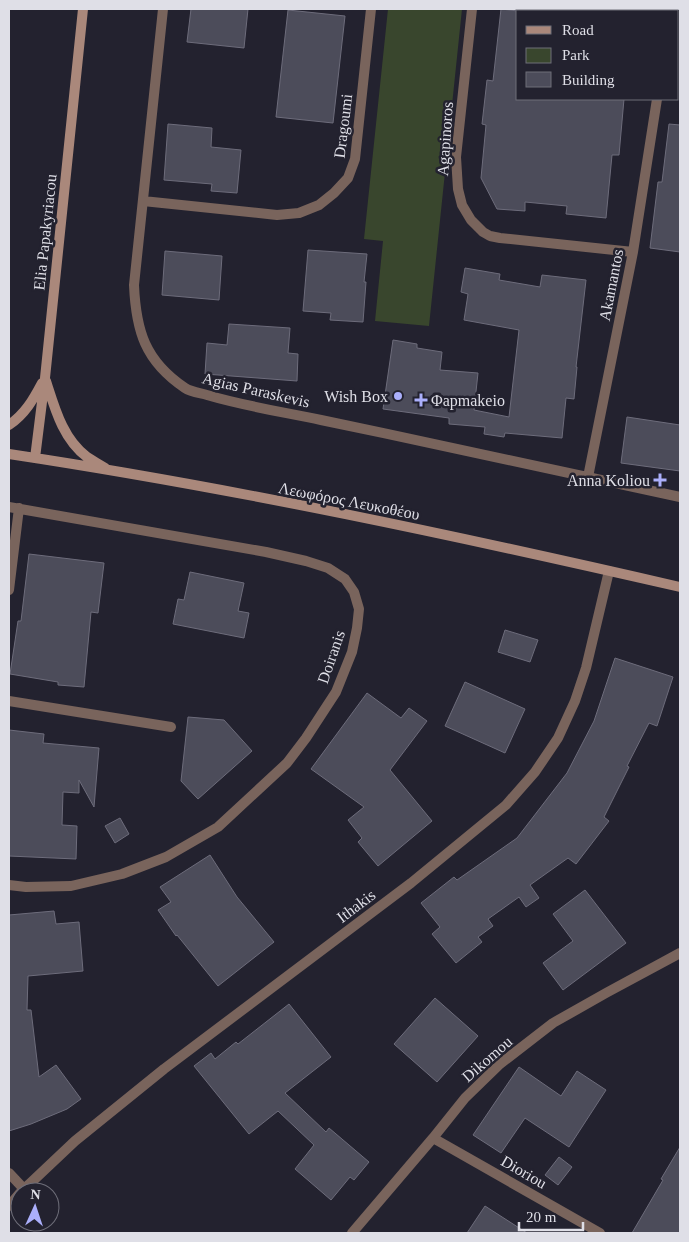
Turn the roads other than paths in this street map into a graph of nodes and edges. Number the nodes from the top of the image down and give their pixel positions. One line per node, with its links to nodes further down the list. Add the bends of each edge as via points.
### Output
1 (83, 9): 8 (main road, Elia Papakyriacou)
2 (163, 9): 6 (street, Agias Paraskevis)
3 (371, 9): 6 (street, Dragoumi, via 355,159 348,178 334,193 319,205 299,213 278,215)
4 (472, 9): 7 (street, Agapinoros, via 456,156 458,190 471,220 483,232 500,238)
5 (657, 100): 7 (street, Akamantos)
6 (143, 201): 13 (street, Agias Paraskevis, via 134,285 140,331 149,353 166,373 187,389 220,399)
7 (633, 252): 13 (street, Akamantos)
8 (45, 378): 9 (main road, via 23,414); 11 (main road, Elia Papakyriacou); 12 (main road, via 59,422 68,435 87,457)
9 (9, 425)
10 (9, 454): 11 (main road, Λεωφόρος Λευκοθέου)
11 (35, 458): 12 (main road, Λεωφόρος Λευκοθέου)
12 (109, 470): 16 (main road, Λεωφόρος Λευκοθέου, via 343,514)
13 (588, 477): 14 (street, Agias Paraskevis)
14 (680, 497)
15 (14, 507): 18 (street); 21 (street, Doiranis, via 306,561 328,568 345,580 354,592 359,609 352,652 336,692 287,762 218,827 166,857 122,874 72,886)
16 (609, 571): 17 (main road, Λεωφόρος Λευκοθέου); 24 (street, Ithakis, via 575,701 558,738 535,772 506,805 411,883 164,1069 75,1141)
17 (680, 587)
18 (9, 590)
19 (9, 701): 20 (street)
20 (171, 727)
21 (9, 885)
22 (680, 953): 23 (street, Dikomou, via 553,1023 500,1064 465,1098)
23 (433, 1138): 25 (street, Dikomou); 26 (street, Dioriou)
24 (32, 1182)
25 (352, 1233)
26 (600, 1233)

